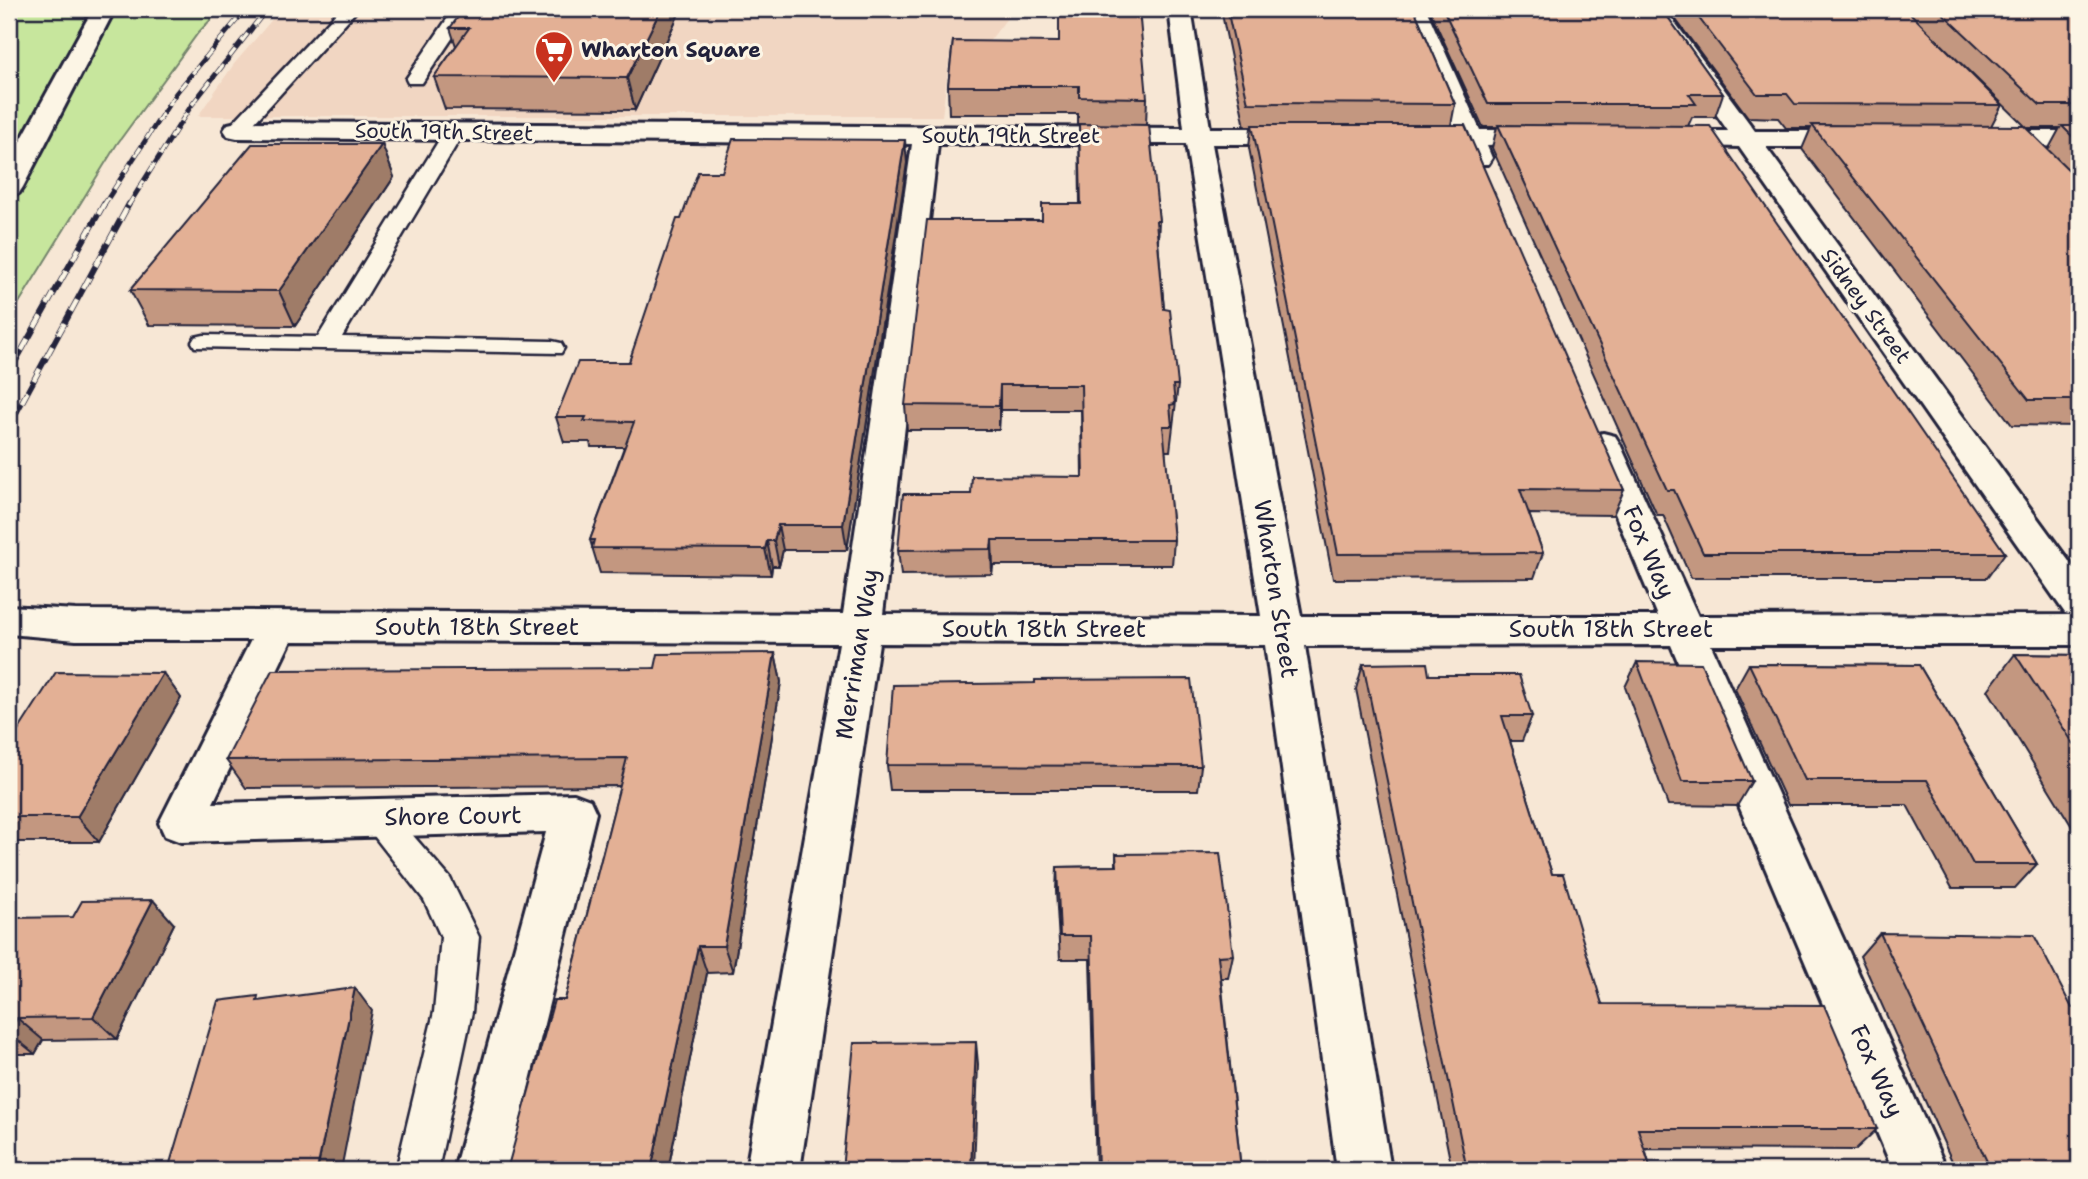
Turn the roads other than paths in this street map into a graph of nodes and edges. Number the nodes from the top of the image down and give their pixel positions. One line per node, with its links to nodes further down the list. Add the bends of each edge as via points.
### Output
1 (104, 9): 24 (street)
2 (349, 9): 9 (lane)
3 (463, 9): 7 (lane)
4 (1180, 9): 12 (street, Wharton Street)
5 (1415, 9): 15 (street)
6 (1654, 9): 18 (street, Sidney Street)
7 (415, 79)
8 (1993, 111): 21 (street)
9 (237, 130): 10 (street, South 19th Street)
10 (454, 132): 11 (street, South 19th Street); 27 (lane)
11 (926, 136): 12 (street, South 19th Street); 33 (street, Merriman Way)
12 (1198, 136): 13 (street, South 19th Street); 35 (street, Wharton Street)
13 (1322, 136)
14 (1390, 137): 15 (street)
15 (1471, 138): 16 (street); 25 (street)
16 (1567, 138)
17 (1636, 138): 18 (street)
18 (1746, 139): 19 (street); 30 (street, Sidney Street)
19 (1884, 139)
20 (1966, 139): 21 (street)
21 (2021, 139): 22 (street); 23 (street)
22 (2079, 139)
23 (2040, 159)
24 (9, 187)
25 (1492, 188)
26 (204, 342): 27 (lane)
27 (326, 344): 28 (lane)
28 (552, 348)
29 (1590, 415): 34 (street, Fox Way)
30 (2079, 603)
31 (9, 620): 32 (street, South 18th Street, via 76,625)
32 (278, 626): 33 (street, South 18th Street); 37 (street, Shore Court, via 181,823)
33 (862, 629): 35 (street, South 18th Street); 40 (street, Merriman Way)
34 (1682, 629): 35 (street, South 18th Street); 36 (street, South 18th Street); 42 (street, Fox Way)
35 (1283, 630): 41 (street, Wharton Street)
36 (2079, 630)
37 (377, 818): 38 (lane, via 437,889 460,937 453,1012); 39 (street, Shore Court, via 574,813)
38 (417, 1170)
39 (481, 1170)
40 (773, 1170)
41 (1364, 1170)
42 (1920, 1170)

